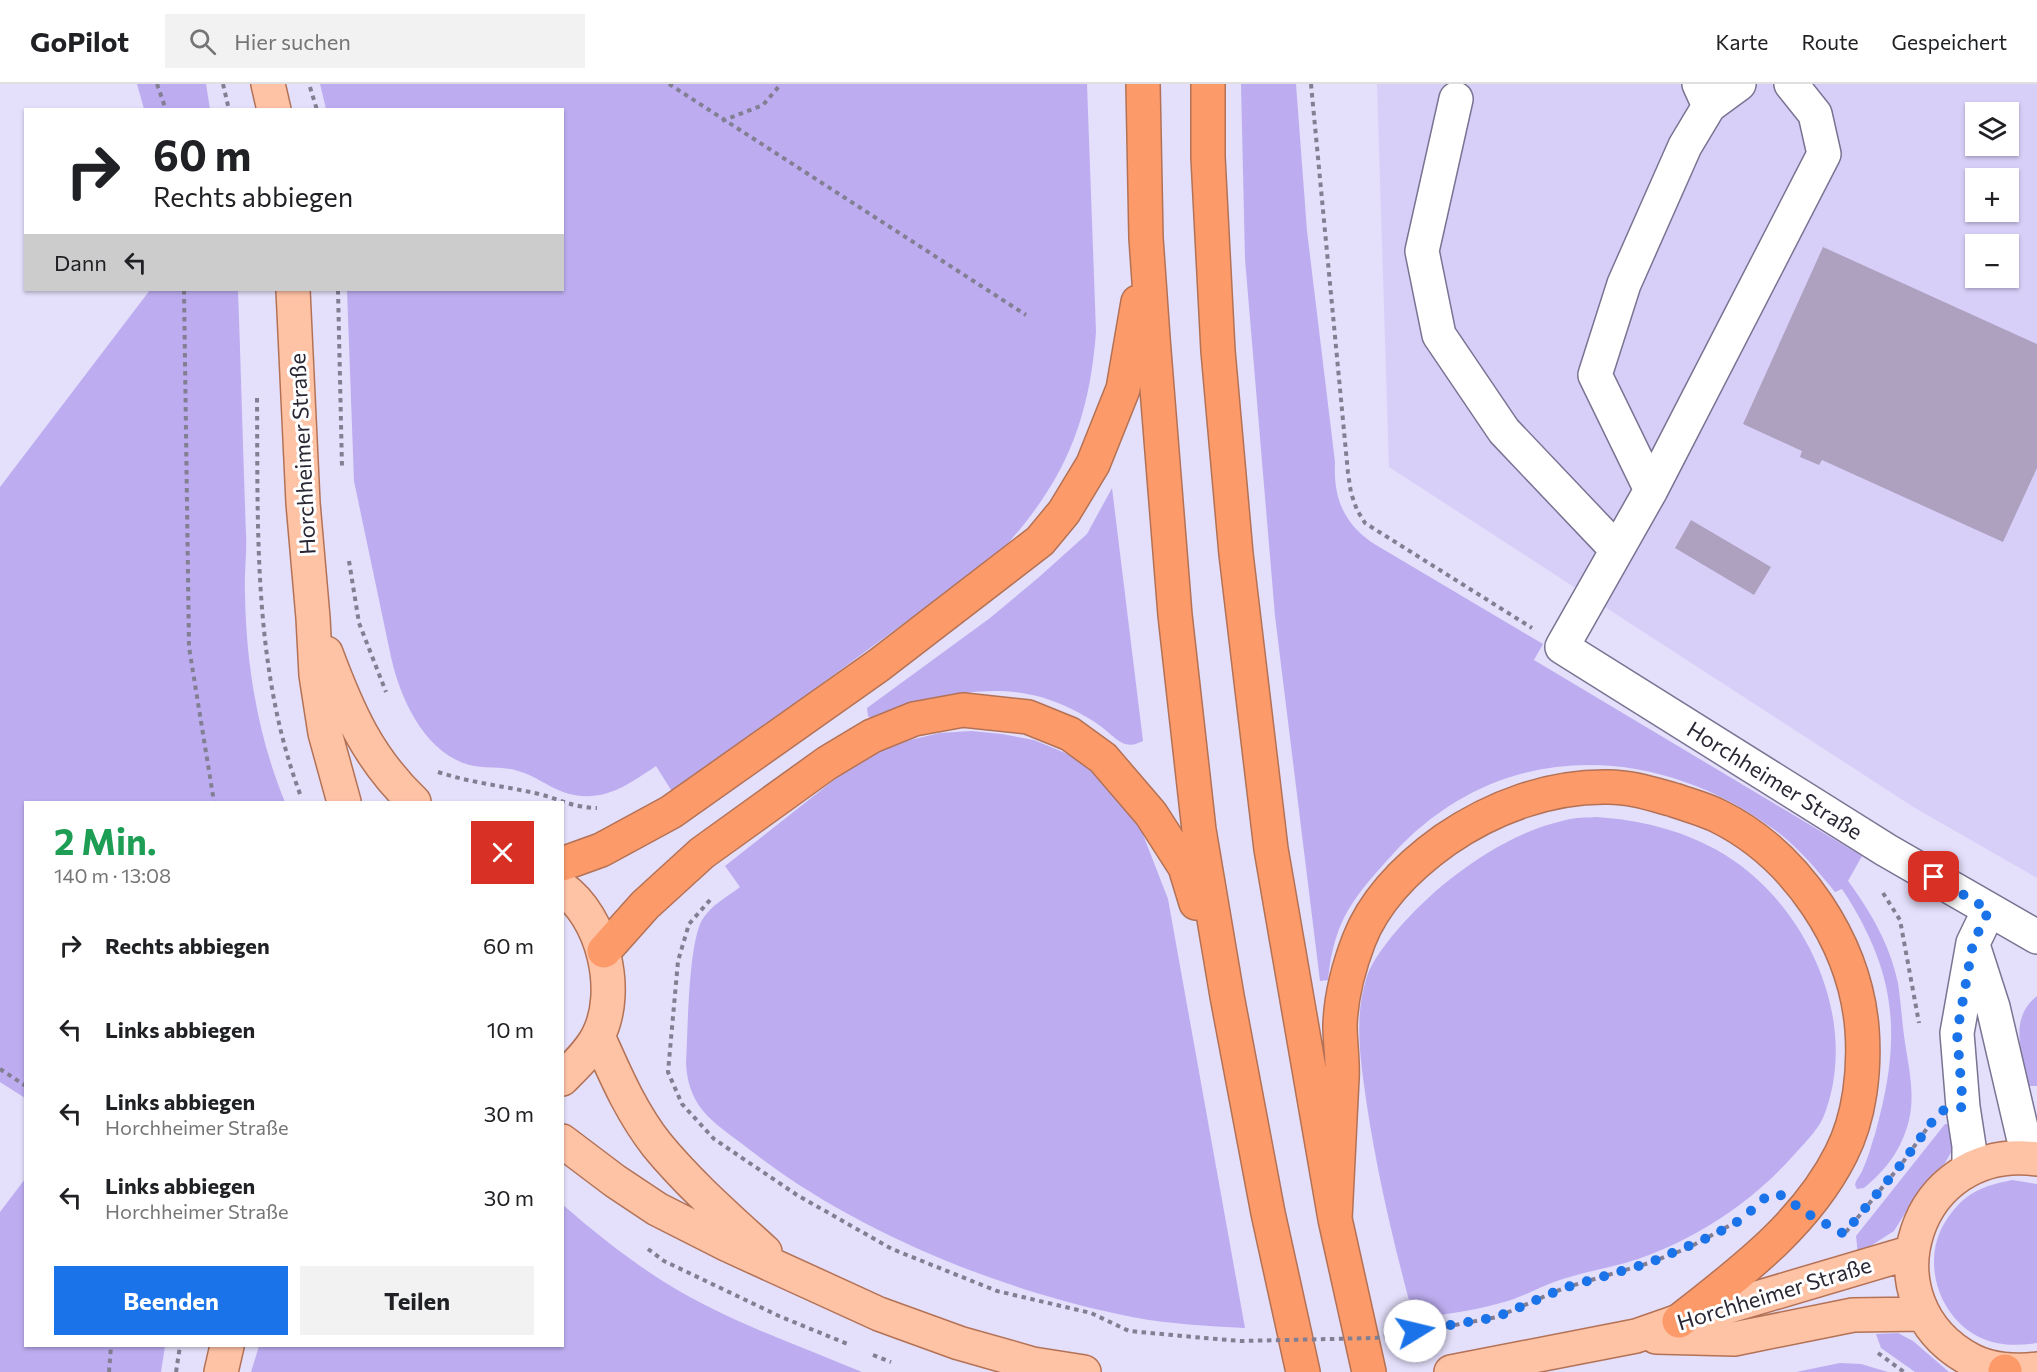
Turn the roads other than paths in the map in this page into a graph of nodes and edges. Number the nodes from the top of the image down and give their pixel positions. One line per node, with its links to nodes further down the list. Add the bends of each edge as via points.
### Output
1 (268, 84): 8 (main road)
2 (1143, 84): 9 (highway)
3 (1208, 84): 29 (highway, via 1218,351 1236,554 1271,849)
4 (1739, 84): 6 (lane)
5 (1791, 84): 11 (lane, via 1815,114 1824,154)
6 (1704, 95): 11 (lane, via 1624,284 1595,375)
7 (1456, 99): 12 (lane, via 1422,251 1439,335 1504,431)
8 (274, 108)
9 (1146, 238): 16 (highway, via 1123,389 1093,464 1064,512 1040,541 879,665 671,812 601,850); 22 (highway, via 1174,615 1199,830)
10 (293, 291): 13 (main road, Horchheimer Straße)
11 (1651, 490): 12 (lane)
12 (1617, 550): 18 (lane, Horchheimer Straße, via 1562,647)
13 (313, 618): 14 (main road, Horchheimer Straße, via 316,675); 15 (main road, Horchheimer Straße, via 358,732 388,776)
14 (344, 801)
15 (413, 801)
16 (564, 863)
17 (564, 890): 21 (main road, via 590,919)
18 (1989, 910): 19 (lane, Horchheimer Straße); 20 (lane)
19 (2037, 937)
20 (1973, 943): 26 (lane, via 1993,1007 2023,1136); 28 (lane, via 1957,1033)
21 (604, 951): 22 (highway, via 645,905 702,853 826,763 872,736 914,719 963,710 1028,717 1071,734 1103,758 1151,814 1185,867); 23 (main road, via 607,1002)
22 (1227, 996): 41 (highway)
23 (598, 1036): 24 (main road); 31 (main road, via 629,1102 656,1143)
24 (564, 1077)
25 (564, 1143): 31 (main road, via 657,1209)
26 (2037, 1154)
27 (2037, 1159): 28 (main road, via 2004,1158)
28 (1969, 1169): 30 (main road, via 1936,1195 1916,1231)
29 (1335, 1219): 33 (highway, via 1342,1073 1340,1022 1346,981 1360,937 1383,897 1406,871 1466,825 1511,803 1559,791 1608,787 1646,791 1717,816 1750,835 1778,859 1830,927 1847,963 1859,1003 1863,1042 1857,1107 1841,1155 1783,1233); 42 (highway)
30 (1912, 1252): 32 (main road, via 1911,1273); 33 (main road, Horchheimer Straße)
31 (783, 1270): 40 (main road, via 879,1314 959,1343 1033,1364)
32 (1923, 1314): 34 (main road, Horchheimer Straße, via 1853,1315 1734,1339); 38 (main road, via 1937,1335 1956,1352)
33 (1679, 1321): 34 (main road, Horchheimer Straße)
34 (1636, 1336): 37 (main road, Horchheimer Straße)
35 (226, 1347): 39 (main road)
36 (2037, 1369): 38 (main road)
37 (1459, 1371)
38 (2005, 1371)
39 (221, 1372)
40 (1084, 1372)
41 (1303, 1372)
42 (1369, 1372)

